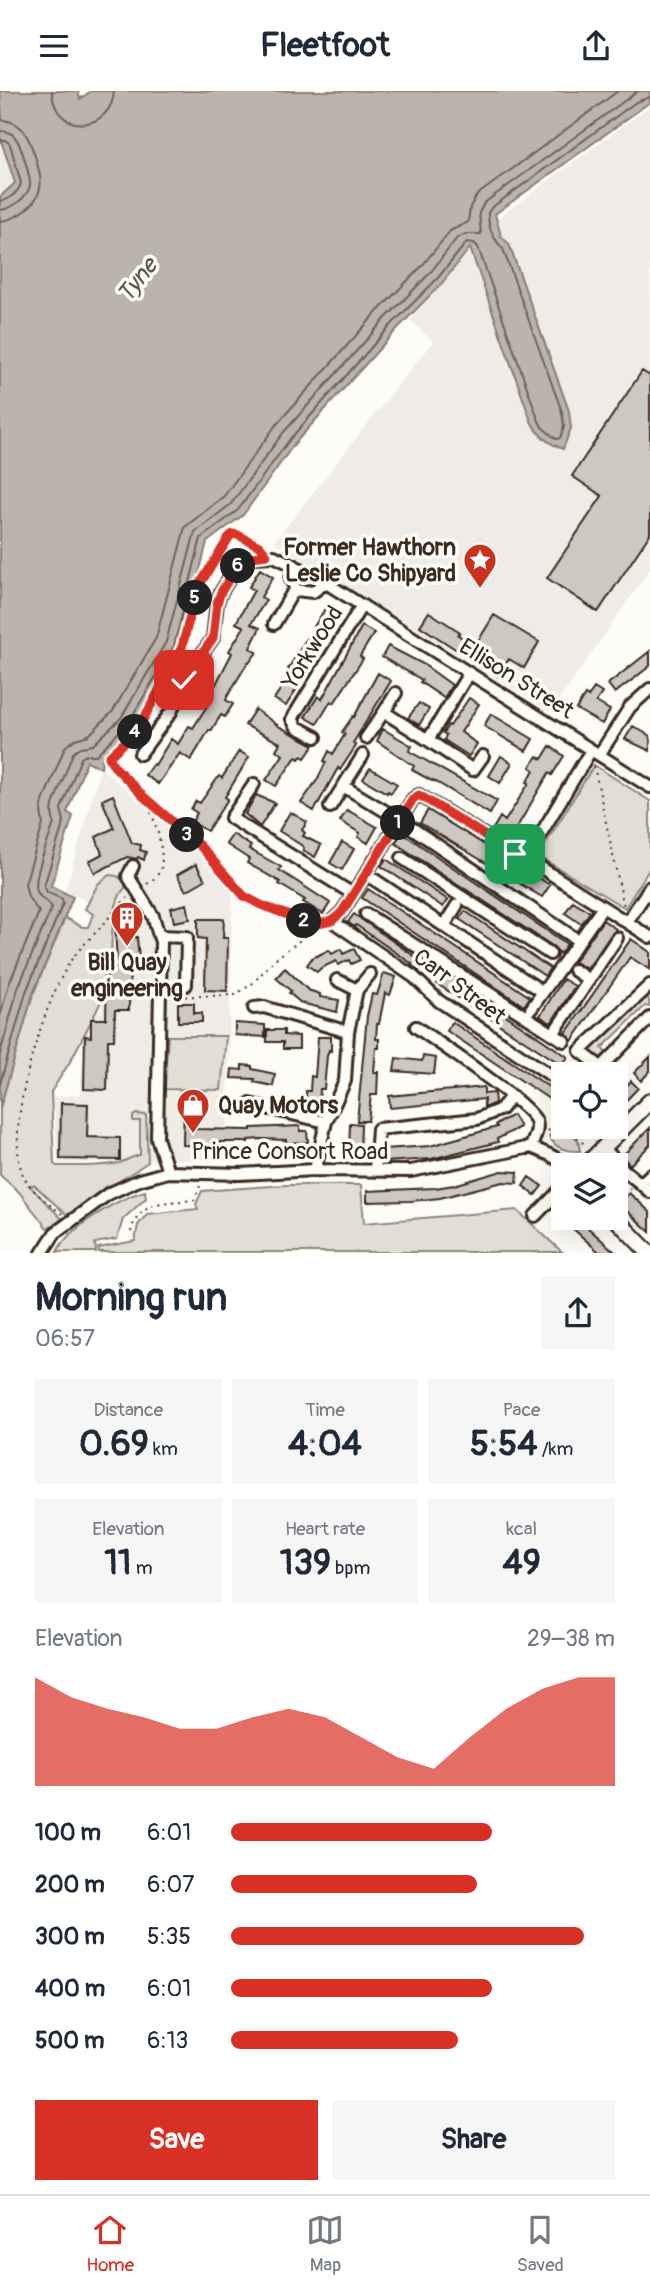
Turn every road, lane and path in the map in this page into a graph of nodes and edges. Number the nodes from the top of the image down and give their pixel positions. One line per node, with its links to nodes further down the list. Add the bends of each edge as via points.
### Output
1 (267, 555): 2 (street, Ellison Street); 15 (street, via 239,563 217,603 213,638 184,680 171,712); 21 (path, via 238,535 230,536 197,589 182,647 159,692 137,730 109,757)
2 (294, 565): 3 (street, Ellison Street); 4 (street, via 291,579)
3 (325, 583): 4 (street, via 313,592); 5 (street, Ellison Street)
4 (296, 590): 6 (street)
5 (362, 605): 7 (street, Ellison Street); 11 (street, Yorkwood, via 292,719)
6 (274, 624)
7 (469, 673): 13 (street); 14 (street, Ellison Street)
8 (650, 689): 14 (street)
9 (396, 694): 10 (street)
10 (384, 712): 12 (street); 13 (street)
11 (316, 737)
12 (366, 738)
13 (428, 740): 17 (street, via 473,770)
14 (595, 752): 20 (street, Ellison Street); 24 (street); 35 (path)
15 (140, 754)
16 (363, 755): 19 (street)
17 (483, 756)
18 (254, 784): 30 (street, via 231,818)
19 (343, 786): 22 (street); 23 (street)
20 (650, 787)
21 (143, 796): 29 (path, via 157,829 162,859 153,880); 36 (path, via 201,847 244,896)
22 (330, 807)
23 (400, 820): 24 (street, via 419,795 515,854); 27 (street); 41 (street)
24 (525, 854): 32 (street)
25 (402, 858): 42 (street)
26 (133, 866): 29 (street, via 128,876)
27 (366, 874): 30 (street); 37 (street)
28 (650, 887): 35 (street)
29 (136, 892): 38 (street, Prince Consort Road, via 153,916); 86 (path, via 66,967 40,1025 23,1094 18,1154 24,1177)
30 (353, 894): 34 (street)
31 (457, 905): 37 (street)
32 (603, 907): 35 (street); 41 (street)
33 (366, 914): 58 (street)
34 (332, 921): 36 (path); 63 (street, Carr Street, via 414,977 439,1001)
35 (627, 922): 39 (street)
36 (314, 925): 52 (path, via 234,995)
37 (444, 926): 50 (street)
38 (159, 936): 47 (street, via 187,937); 52 (street, Prince Consort Road)
39 (650, 937)
40 (617, 938): 45 (street)
41 (579, 941): 50 (street)
42 (550, 954)
43 (574, 970): 45 (street)
44 (370, 974): 49 (street)
45 (589, 980): 58 (street)
46 (337, 981): 49 (street)
47 (186, 985)
48 (650, 985): 60 (street, via 580,1051)
49 (357, 989): 57 (street)
50 (543, 992): 53 (street)
51 (266, 993): 57 (street, via 259,1007)
52 (160, 997): 77 (street, Prince Consort Road, via 157,1138)
53 (531, 1010)
54 (650, 1018): 61 (street)
55 (650, 1026): 62 (street)
56 (416, 1027): 64 (street)
57 (348, 1032): 67 (street, via 345,1081)
58 (553, 1034): 59 (street)
59 (564, 1041)
60 (590, 1062)
61 (607, 1062)
62 (614, 1062)
63 (551, 1075)
64 (512, 1096): 69 (street, via 536,1119); 76 (street, via 501,1108 477,1119 378,1129)
65 (650, 1101): 73 (main road)
66 (249, 1104): 67 (street)
67 (326, 1122): 75 (street)
68 (551, 1130): 69 (path)
69 (537, 1131): 71 (street)
70 (579, 1139): 72 (path)
71 (531, 1147): 74 (street); 76 (street, Prince Consort Road, via 411,1171)
72 (593, 1153)
73 (599, 1153)
74 (551, 1156)
75 (314, 1170): 76 (street, Prince Consort Road); 78 (street, Prince Consort Road)
76 (374, 1171)
77 (167, 1172): 78 (street, Prince Consort Road); 86 (street, via 108,1194)
78 (206, 1173): 88 (path, via 194,1200 154,1204 142,1210 134,1218)
79 (628, 1173): 81 (street)
80 (650, 1175): 81 (street)
81 (641, 1184): 82 (path); 83 (street)
82 (628, 1190)
83 (650, 1192)
84 (551, 1199): 85 (street)
85 (535, 1216)
86 (69, 1222): 89 (street)
87 (627, 1230): 90 (main road)
88 (131, 1232)
89 (42, 1252)
90 (649, 1252)

